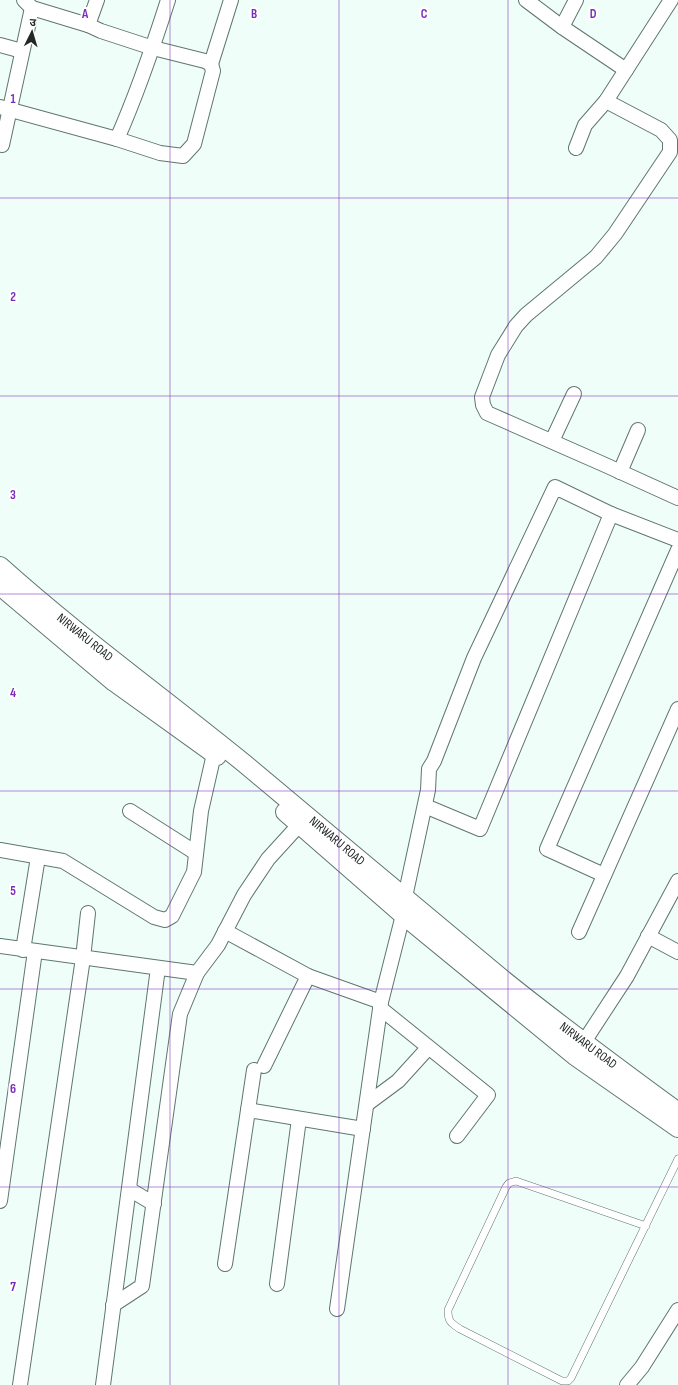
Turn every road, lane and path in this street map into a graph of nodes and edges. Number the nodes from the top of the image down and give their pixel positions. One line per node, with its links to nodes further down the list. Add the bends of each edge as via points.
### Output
1 (97, 0): 8 (street)
2 (168, 0): 11 (street)
3 (231, 0): 13 (street)
4 (526, 0): 9 (street)
5 (576, 0): 9 (street)
6 (671, 0): 14 (street)
7 (28, 4): 8 (street); 12 (street)
8 (88, 26): 11 (street)
9 (562, 27): 14 (street)
10 (0, 45): 12 (street)
11 (153, 48): 13 (street); 17 (street, via 134,102)
12 (22, 51): 16 (street)
13 (211, 64): 17 (street, via 213,71 194,144 183,156 160,153)
14 (626, 70): 15 (street)
15 (606, 101): 19 (street, via 585,125); 22 (street, via 661,130 670,140 670,152 615,234 596,257 516,326 498,355 482,397 487,413)
16 (5, 108): 17 (street); 18 (street)
17 (117, 139)
18 (2, 145)
19 (576, 148)
20 (574, 394): 22 (street)
21 (638, 430): 23 (street)
22 (552, 441): 23 (street)
23 (620, 472): 24 (street)
24 (678, 498)
25 (611, 514): 26 (street); 32 (street, via 480,829); 32 (street, via 555,488 474,658 429,769)
26 (678, 540)
27 (678, 550): 38 (street, via 547,849)
28 (0, 566): 40 (street, NIRWARU ROAD, via 31,594 205,732)
29 (0, 586): 31 (street, NIRWARU ROAD, via 114,682)
30 (678, 709): 38 (street)
31 (214, 754): 34 (street, NIRWARU ROAD, via 251,781); 36 (street, via 201,811)
32 (425, 806): 40 (street)
33 (130, 811): 36 (street)
34 (299, 825): 42 (street, NIRWARU ROAD); 43 (street, via 268,859 244,895)
35 (0, 850): 37 (street)
36 (196, 853): 37 (street, via 194,872 172,916 166,920 154,917 63,861)
37 (38, 857): 47 (street)
38 (604, 875): 44 (street)
39 (678, 881): 45 (street)
40 (405, 897): 42 (street); 55 (street, NIRWARU ROAD, via 501,978)
41 (88, 913): 49 (street)
42 (403, 915): 53 (street); 55 (street, NIRWARU ROAD)
43 (225, 931): 51 (street); 52 (street)
44 (579, 932)
45 (648, 936): 48 (street); 55 (street, via 627,976)
46 (0, 946): 47 (street)
47 (29, 950): 49 (street); 65 (street)
48 (678, 952)
49 (83, 958): 50 (street); 73 (street)
50 (158, 968): 51 (street); 64 (street)
51 (197, 973): 66 (street, via 180,1014)
52 (308, 976): 53 (street); 57 (street, via 259,1068)
53 (380, 1005): 54 (street); 56 (street)
54 (428, 1048): 56 (street, via 398,1081); 62 (street, via 488,1095)
55 (579, 1049): 58 (street, NIRWARU ROAD); 60 (street, NIRWARU ROAD)
56 (366, 1104): 61 (street)
57 (248, 1110): 59 (street); 68 (street)
58 (678, 1112)
59 (299, 1119): 61 (street); 69 (street)
60 (678, 1128)
61 (363, 1129): 71 (street)
62 (457, 1136)
63 (678, 1159): 67 (lane)
64 (129, 1190): 66 (street); 70 (street)
65 (0, 1201)
66 (154, 1204): 70 (street, via 142,1286)
67 (646, 1226): 67 (lane, via 572,1378 568,1381 562,1382 460,1329 448,1318 448,1310 510,1183 516,1181)
68 (225, 1264)
69 (277, 1284)
70 (113, 1305): 74 (street)
71 (337, 1309)
72 (678, 1310): 75 (street)
73 (20, 1385)
74 (103, 1385)
75 (627, 1385)

